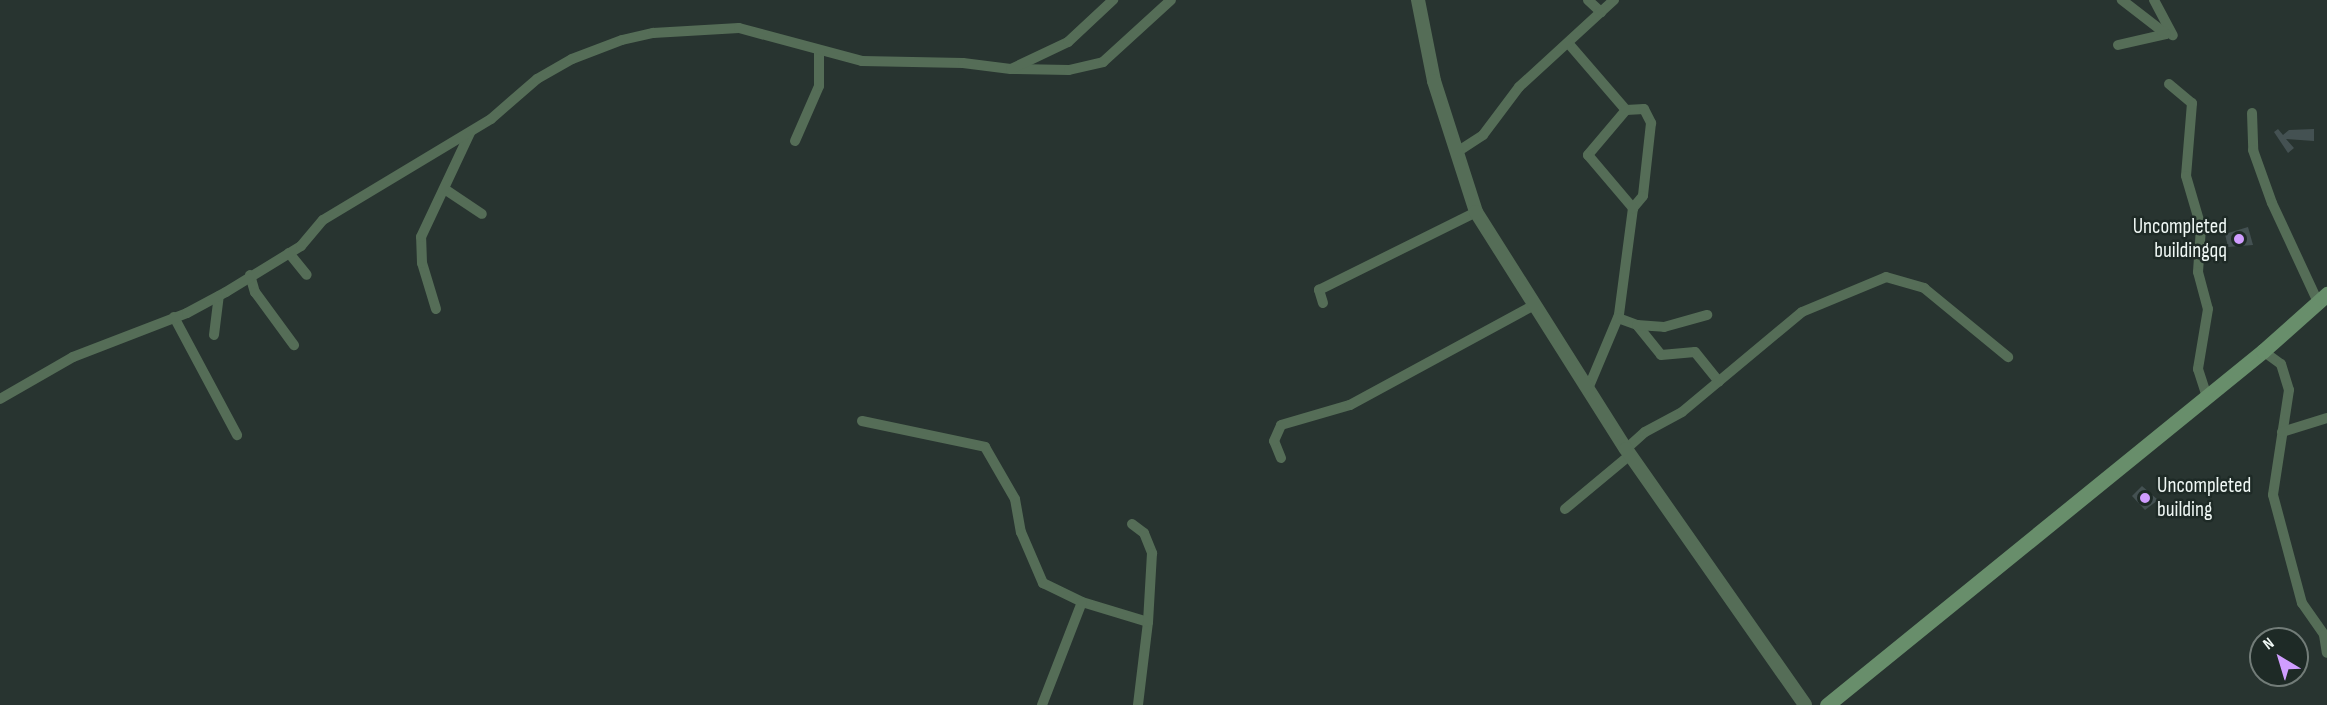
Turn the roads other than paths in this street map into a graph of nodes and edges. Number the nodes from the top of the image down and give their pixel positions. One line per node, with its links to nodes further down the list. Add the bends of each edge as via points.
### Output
1 (1113, 0): 13 (street, via 1068,42)
2 (1171, 0): 13 (street, via 1103,62 1069,70)
3 (1418, 0): 19 (street, via 1434,81)
4 (1588, 0): 8 (street)
5 (1614, 0): 8 (street)
6 (2122, 0): 11 (street, via 2166,34)
7 (2154, 0): 9 (street)
8 (1601, 12): 10 (street)
9 (2173, 35)
10 (1569, 44): 15 (street); 19 (street, via 1519,87 1483,135)
11 (2118, 45)
12 (819, 50): 13 (street, via 862,61 963,63); 17 (street, via 739,28 653,33 572,59 537,79); 18 (street, via 819,86)
13 (1011, 69)
14 (2169, 84): 42 (street, via 2192,103 2186,176 2201,227 2198,272 2208,309 2198,369)
15 (1626, 110): 21 (street, via 1644,109 1651,123 1643,196); 21 (street, via 1588,155)
16 (2252, 113): 28 (street, via 2253,150 2272,203)
17 (470, 134): 20 (street); 24 (street, via 332,214)
18 (795, 141)
19 (1457, 152): 22 (street)
20 (446, 190): 23 (street); 31 (street, via 421,237 422,263)
21 (1633, 208): 34 (street)
22 (1476, 212): 29 (street, via 1319,290); 30 (street)
23 (482, 214)
24 (289, 253): 25 (street); 26 (street)
25 (307, 275)
26 (250, 276): 27 (street); 37 (street, via 255,292)
27 (219, 296): 33 (street); 36 (street)
28 (2322, 298): 38 (main road)
29 (1323, 303)
30 (1534, 305): 41 (street); 49 (street, via 1350,405 1281,424 1274,441)
31 (436, 309)
32 (1707, 315): 35 (street, via 1664,327)
33 (174, 317): 43 (street, via 73,357); 47 (street)
34 (1618, 318): 35 (street); 41 (street)
35 (1637, 324): 40 (street, via 1662,355 1695,352)
36 (214, 335)
37 (294, 345)
38 (2263, 351): 42 (main road); 46 (street, via 2281,364 2288,380)
39 (2008, 357): 40 (street, via 1924,288 1886,277 1802,312)
40 (1719, 382): 48 (street)
41 (1587, 391): 48 (street)
42 (2207, 397): 58 (main road)
43 (0, 399)
44 (2327, 418): 46 (street)
45 (862, 421): 52 (street, via 984,447 1015,499 1021,532 1043,583)
46 (2282, 432): 54 (street, via 2273,495 2302,603 2324,635)
47 (237, 435)
48 (1628, 452): 50 (street); 57 (street)
49 (1281, 458)
50 (1565, 509)
51 (1132, 524): 53 (street, via 1144,533 1152,553)
52 (1082, 602): 53 (street); 55 (street)
53 (1148, 622): 56 (street)
54 (2327, 654)
55 (1042, 705)
56 (1138, 705)
57 (1805, 705)
58 (1827, 705)

